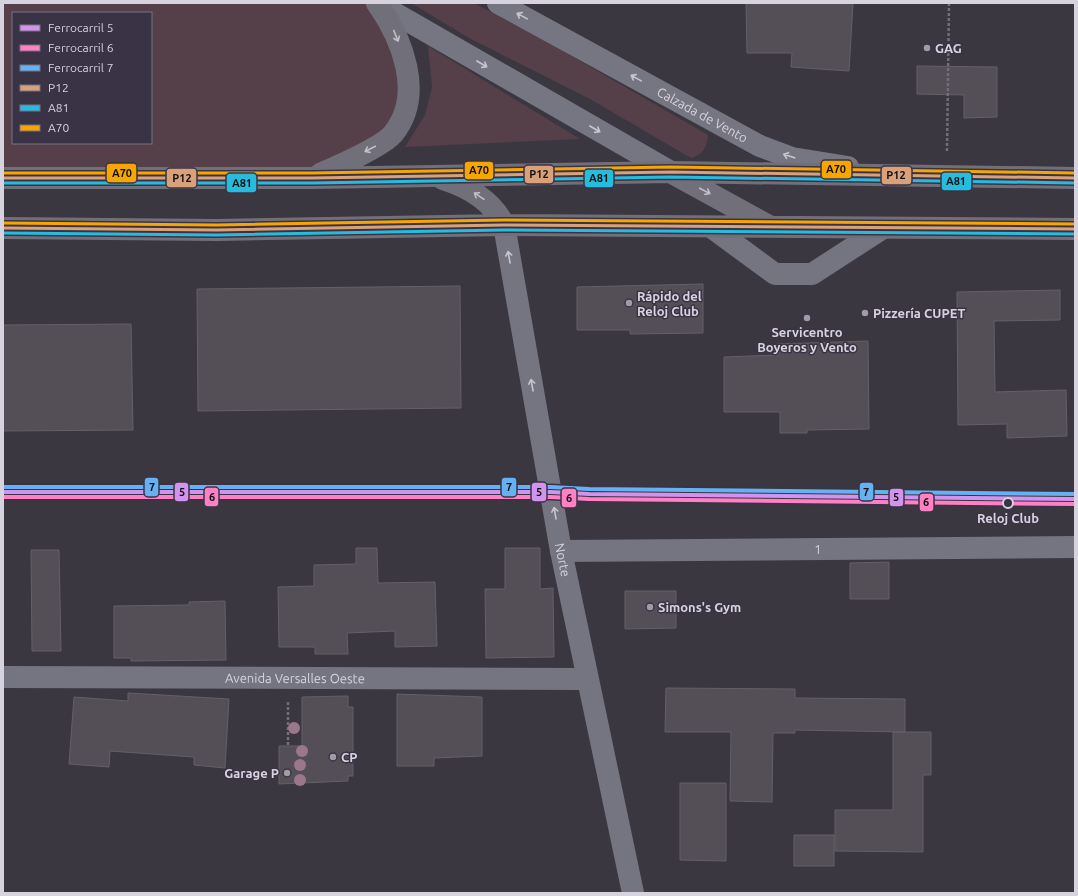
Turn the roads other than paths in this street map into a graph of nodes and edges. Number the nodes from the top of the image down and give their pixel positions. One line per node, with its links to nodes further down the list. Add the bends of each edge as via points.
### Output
1 (377, 3): 3 (main road, one-way to 3); 7 (highway, one-way to 7, via 390,21 403,54 408,88 403,115 392,135 381,144)
2 (498, 3): 5 (main road, Calzada de Vento, one-way to 2, via 822,164 792,158 760,146)
3 (671, 172): 4 (highway); 5 (highway); 11 (highway, one-way to 11)
4 (429, 175): 7 (highway); 9 (highway, one-way to 4, via 493,209 476,194 455,183)
5 (924, 177): 8 (highway)
6 (3, 178): 7 (highway)
7 (312, 178)
8 (1075, 178)
9 (504, 225): 10 (highway); 12 (highway, via 217,230); 16 (street, Norte, one-way to 9)
10 (711, 227): 11 (highway); 13 (street, via 774,274 812,274)
11 (772, 227): 13 (highway)
12 (3, 228)
13 (883, 228): 14 (highway)
14 (1075, 229)
15 (1075, 547): 16 (street, 1)
16 (561, 551): 18 (street, Norte)
17 (3, 677): 18 (street, Avenida Versalles Oeste)
18 (587, 679): 19 (street, Norte)
19 (633, 893)

